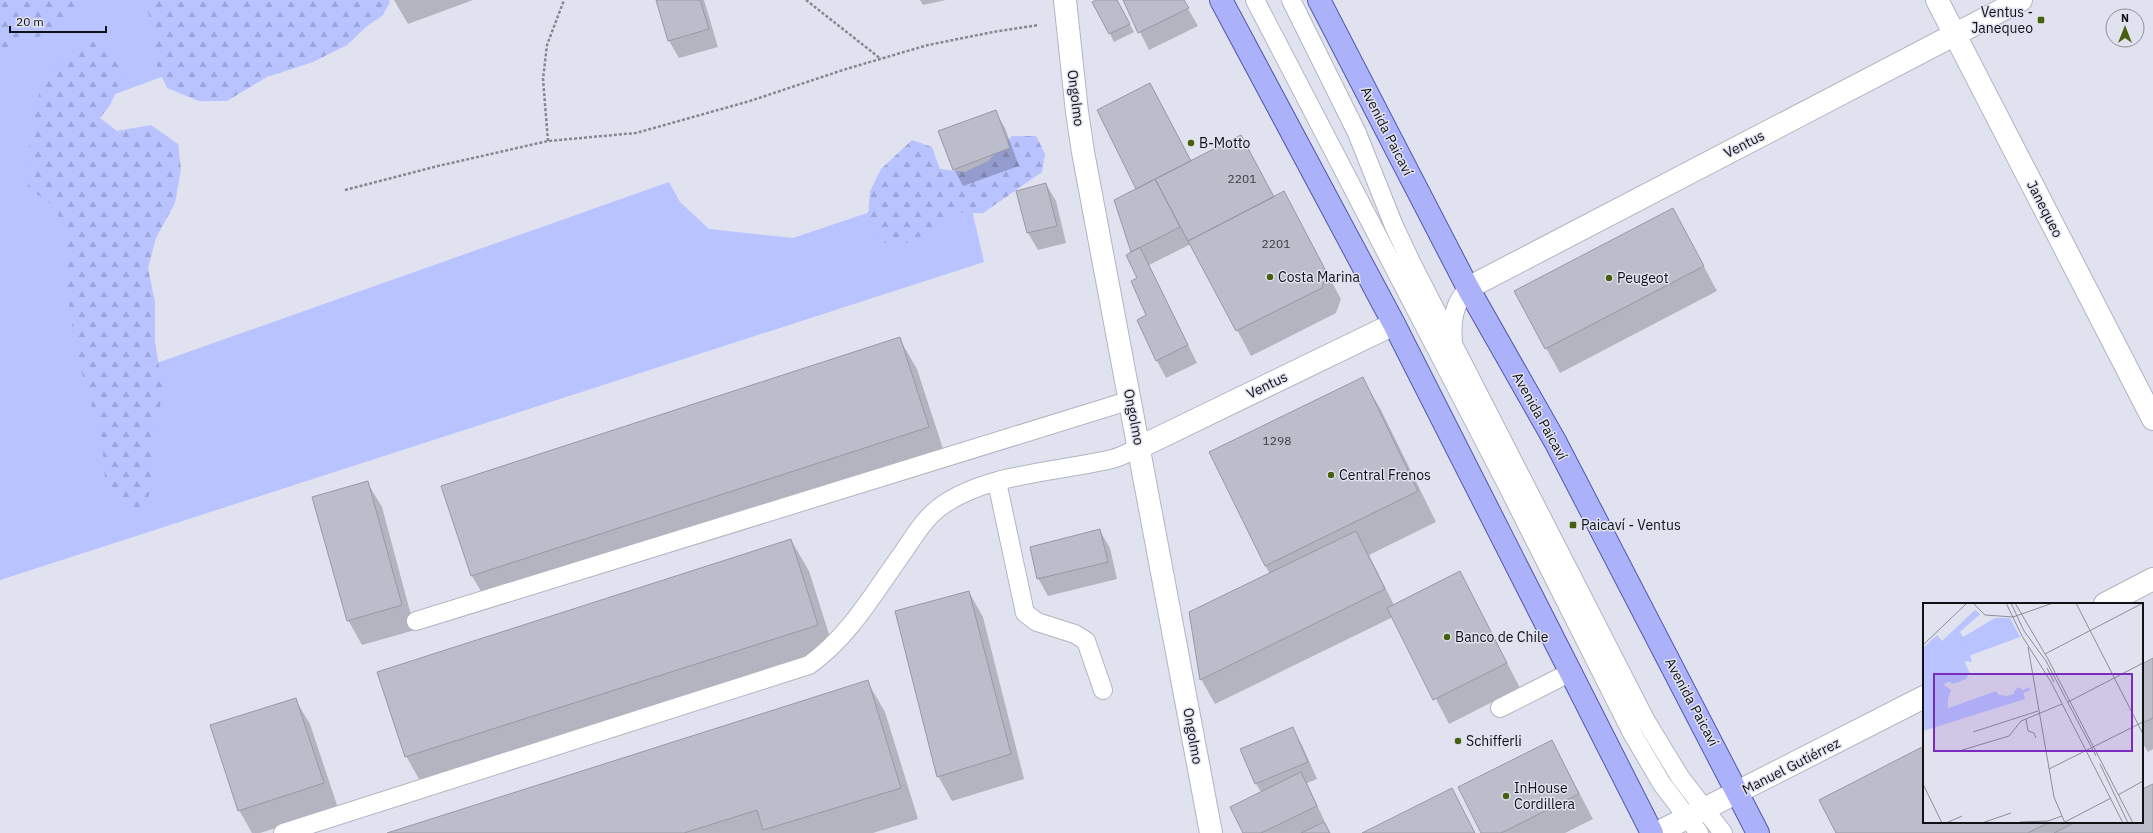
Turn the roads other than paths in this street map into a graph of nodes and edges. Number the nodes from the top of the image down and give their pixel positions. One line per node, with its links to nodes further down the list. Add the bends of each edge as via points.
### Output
1 (1221, 0): 10 (main road)
2 (1255, 0): 24 (lane, via 1505,481 1632,733 1662,784)
3 (1291, 0): 11 (lane, via 1352,121 1394,226)
4 (1319, 0): 9 (main road, Avenida Paicaví)
5 (1937, 0): 8 (street, Janequeo)
6 (2020, 0): 8 (street, Ventus)
7 (1066, 10): 12 (street, Ongolmo, via 1078,119)
8 (1955, 34): 9 (street, Ventus); 13 (street, Janequeo)
9 (1468, 288): 11 (lane, via 1459,298 1454,313); 23 (main road, Avenida Paicaví, via 1556,443)
10 (1394, 324): 14 (street, Ventus); 19 (main road)
11 (1453, 344): 24 (lane)
12 (1131, 400): 14 (street, Ongolmo); 18 (lane)
13 (2153, 419)
14 (1140, 447): 15 (lane, via 1114,459); 26 (street, Ongolmo)
15 (997, 482): 20 (lane, via 1025,613 1037,622 1075,634 1086,641); 25 (lane, via 972,490 940,507 921,527 844,635 828,652 809,665)
16 (2153, 579): 17 (street)
17 (2107, 603)
18 (416, 621)
19 (1571, 672): 22 (lane); 27 (main road)
20 (1103, 690)
21 (1923, 698): 23 (street, Manuel Gutiérrez)
22 (1500, 708)
23 (1739, 792): 24 (street, Manuel Gutiérrez); 30 (main road, Avenida Paicaví)
24 (1697, 820): 28 (street, Manuel Gutiérrez); 29 (lane)
25 (283, 833)
26 (1212, 833)
27 (1652, 833)
28 (1657, 833)
29 (1723, 833)
30 (1758, 833)

